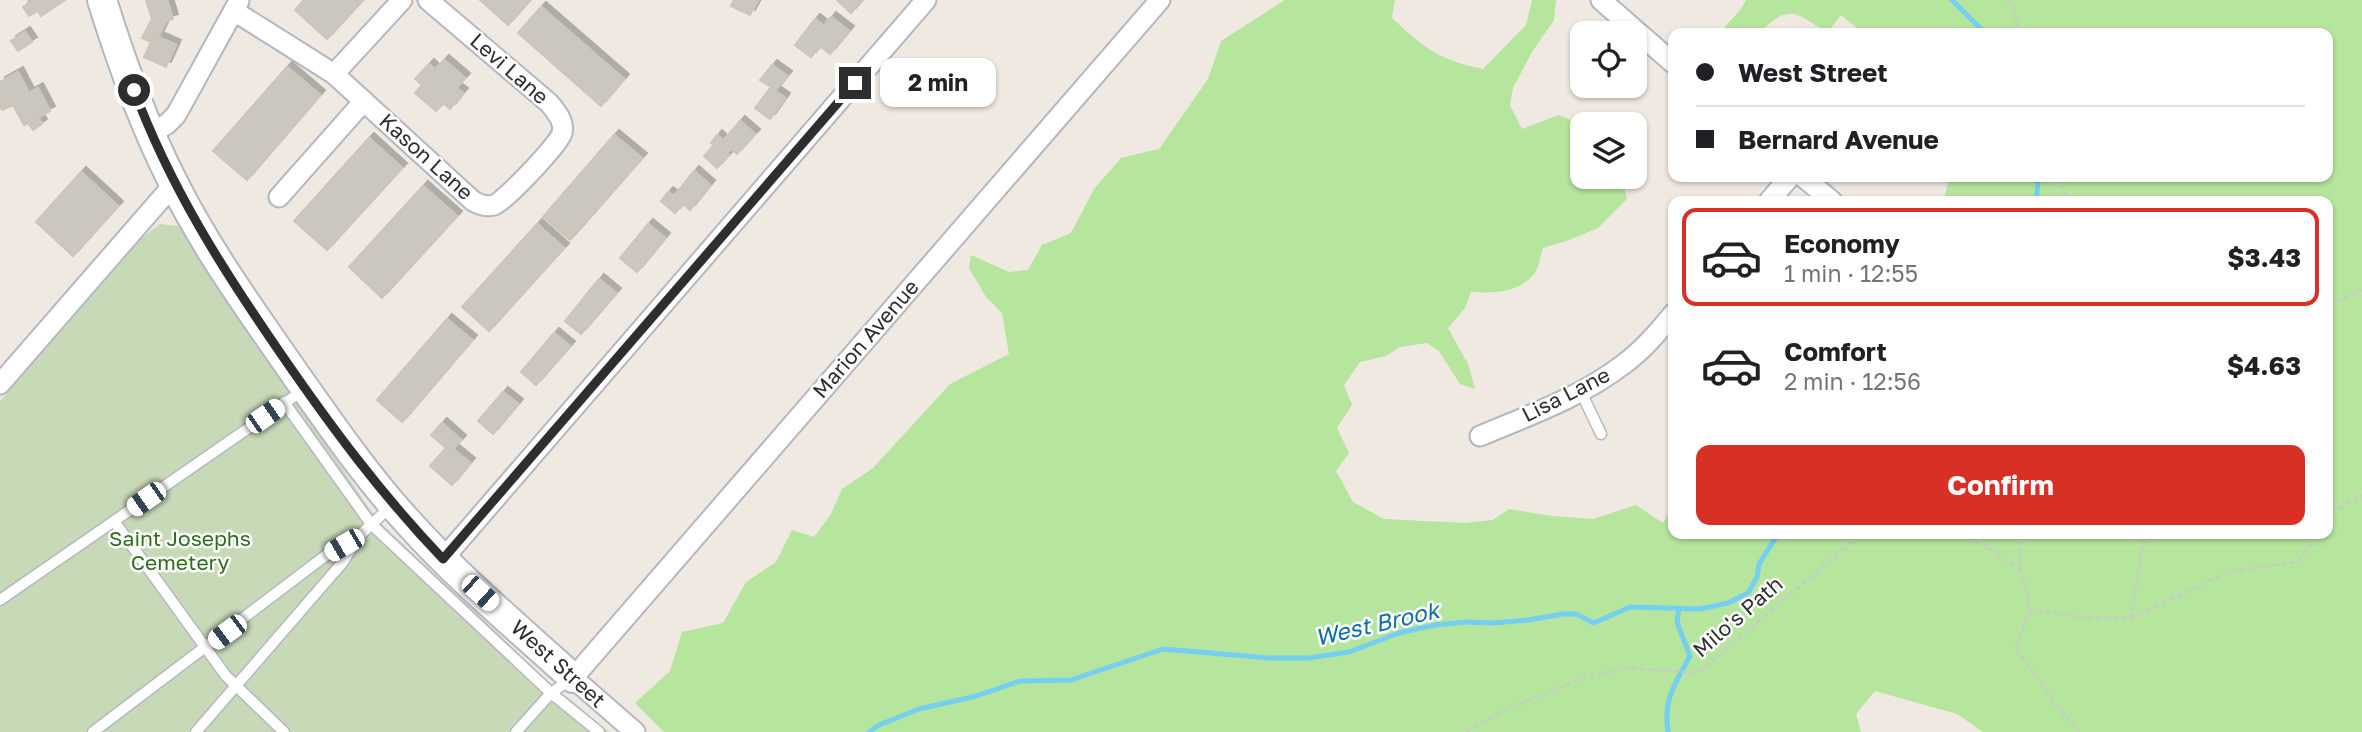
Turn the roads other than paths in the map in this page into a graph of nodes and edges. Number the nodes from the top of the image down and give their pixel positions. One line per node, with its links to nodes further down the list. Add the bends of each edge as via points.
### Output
1 (102, 0): 11 (street, West Street)
2 (402, 0): 9 (street)
3 (428, 0): 18 (street, Levi Lane, via 561,118 562,132 554,146 505,198)
4 (926, 0): 29 (street)
5 (1160, 0): 32 (street, Marion Avenue)
6 (1601, 0): 8 (street)
7 (237, 5): 9 (street, Kason Lane); 11 (street, via 176,115)
8 (1668, 59)
9 (334, 74): 10 (street, Kason Lane)
10 (364, 101): 17 (street, Kason Lane); 18 (street, Kason Lane, via 467,197)
11 (152, 133): 14 (street, West Street)
12 (1786, 182): 15 (street)
13 (1809, 182): 16 (street)
14 (174, 184): 20 (street); 22 (street, West Street)
15 (1773, 196)
16 (1826, 196)
17 (279, 197)
18 (490, 206)
19 (1668, 319): 21 (street, Lisa Lane, via 1626,362)
20 (0, 384)
21 (1581, 392): 23 (lane); 24 (street, Lisa Lane)
22 (295, 395): 25 (street, West Street); 26 (lane); 27 (lane)
23 (1601, 434)
24 (1480, 436)
25 (393, 505): 27 (lane); 29 (street, West Street)
26 (114, 521): 30 (lane); 31 (lane)
27 (371, 524): 28 (lane); 32 (lane)
28 (359, 536): 31 (lane, via 329,553); 33 (lane, via 343,562)
29 (443, 559): 32 (street, West Street)
30 (0, 600)
31 (205, 648): 33 (lane); 34 (lane)
32 (562, 685): 37 (lane); 38 (lane); 39 (street, West Street)
33 (235, 687): 35 (lane); 36 (lane)
34 (93, 732)
35 (196, 732)
36 (284, 732)
37 (516, 732)
38 (599, 732)
39 (635, 732)

